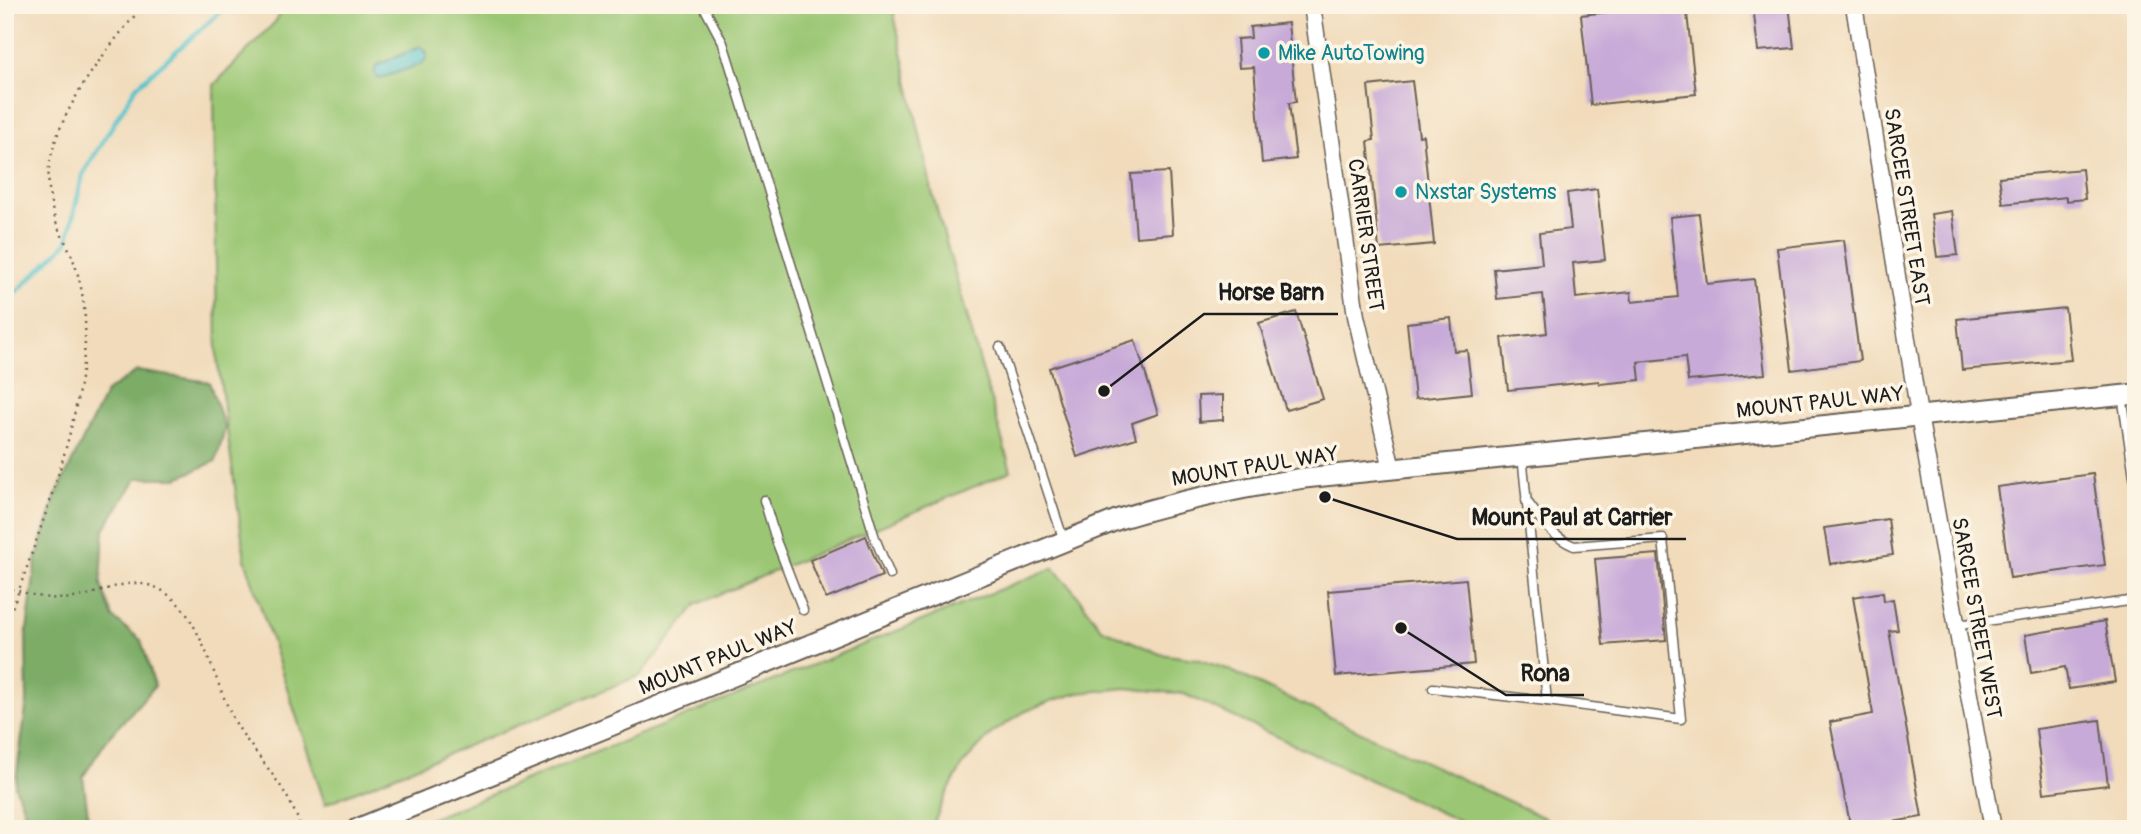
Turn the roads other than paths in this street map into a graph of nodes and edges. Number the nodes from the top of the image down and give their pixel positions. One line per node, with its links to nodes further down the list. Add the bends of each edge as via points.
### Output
1 (703, 5): 13 (lane, via 726,52)
2 (1312, 5): 8 (street, CARRIER STREET, via 1356,316)
3 (1854, 5): 6 (street, SARCEE STREET EAST)
4 (1000, 347): 12 (lane)
5 (2129, 394): 6 (street, MOUNT PAUL WAY); 9 (lane)
6 (1919, 415): 7 (street, MOUNT PAUL WAY); 16 (street, SARCEE STREET WEST)
7 (1522, 455): 8 (street, MOUNT PAUL WAY); 11 (lane)
8 (1392, 469): 12 (street, MOUNT PAUL WAY, via 1228,490 1131,515)
9 (2136, 490)
10 (764, 500): 15 (lane)
11 (1526, 500): 18 (lane); 18 (lane, via 1548,529 1574,546 1663,539 1681,719)
12 (1063, 541): 19 (street, MOUNT PAUL WAY)
13 (890, 575)
14 (2136, 600): 16 (lane)
15 (803, 610)
16 (1957, 625): 20 (street, SARCEE STREET WEST)
17 (1433, 688): 18 (lane)
18 (1547, 701)
19 (357, 829)
20 (1993, 829)

